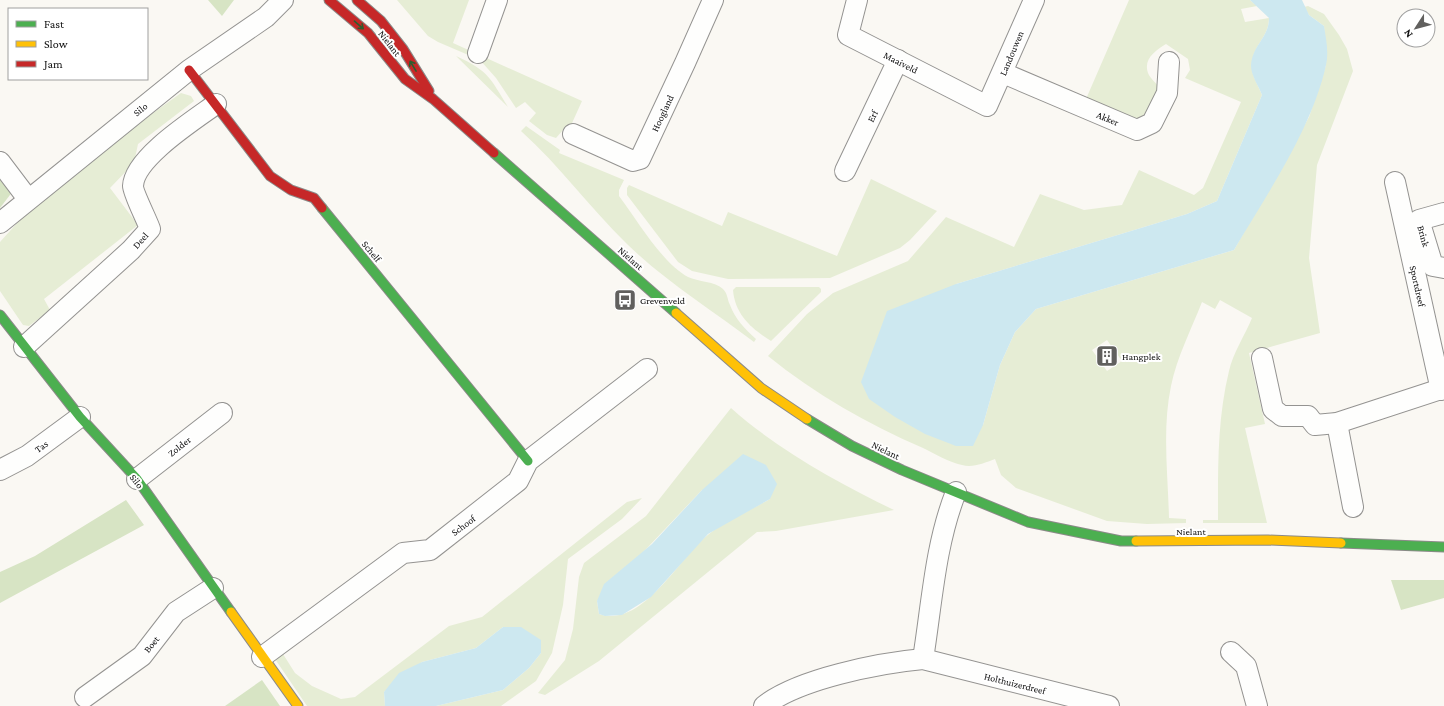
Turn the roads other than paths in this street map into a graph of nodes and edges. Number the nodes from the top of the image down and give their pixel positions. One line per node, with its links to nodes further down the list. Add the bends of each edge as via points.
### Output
1 (283, 0): 11 (street, Silo, via 266,17)
2 (329, 0): 13 (street, Nielant, one-way to 13, via 368,33 405,79)
3 (356, 0): 13 (street, Nielant, one-way to 3, via 403,49 381,21)
4 (497, 0): 8 (street)
5 (712, 0): 16 (street, Hoogland, via 640,159 633,161)
6 (857, 0): 9 (street, Maaiveld, via 848,35)
7 (1034, 0): 12 (street, Landouwen)
8 (478, 53)
9 (898, 60): 15 (street, Maaiveld); 18 (street, Erf)
10 (1169, 62): 12 (street, Akker, via 1167,93 1152,123 1137,130)
11 (188, 70): 14 (street, Schelf); 20 (street, Silo)
12 (1003, 74): 15 (street, Landouwen)
13 (433, 99): 35 (street, Nielant, via 774,398 852,446)
14 (216, 104): 25 (street, Deel, via 157,148 136,174 133,187 150,229 131,250); 32 (street, Schelf, via 270,176 291,190 314,198)
15 (987, 106)
16 (573, 134)
17 (0, 162): 20 (street)
18 (846, 171)
19 (1395, 182): 28 (street, Sportdreef)
20 (28, 199): 22 (street, Silo)
21 (1444, 213): 23 (street, Brink, via 1419,220 1433,266)
22 (0, 223)
23 (1444, 268)
24 (0, 315): 25 (street, Silo)
25 (24, 346): 30 (street, Silo)
26 (1262, 358): 31 (street, Sportdreef, via 1273,409 1282,416 1308,416 1314,424)
27 (648, 368): 32 (street, Schoof)
28 (1443, 389): 31 (street, Sportdreef)
29 (222, 413): 34 (street, Zolder)
30 (80, 417): 33 (street, Tas, via 27,456); 34 (street, Silo)
31 (1337, 423): 36 (street)
32 (528, 461): 40 (street, Schoof, via 518,481 430,550 403,553)
33 (0, 470)
34 (137, 478): 38 (street, Silo)
35 (956, 492): 37 (street, Nielant, via 1028,522 1121,541 1268,540); 41 (street, via 946,517 938,556)
36 (1353, 507)
37 (1444, 547)
38 (214, 588): 40 (street, Silo); 42 (street, Boet, via 176,612 142,656)
39 (1231, 652): 46 (street, via 1246,666)
40 (262, 656): 43 (street)
41 (923, 659): 44 (street, Holthuizerdreef, via 892,662 811,683 776,697); 45 (street, Holthuizerdreef)
42 (84, 697)
43 (298, 706)
44 (764, 706)
45 (1108, 706)
46 (1257, 706)

